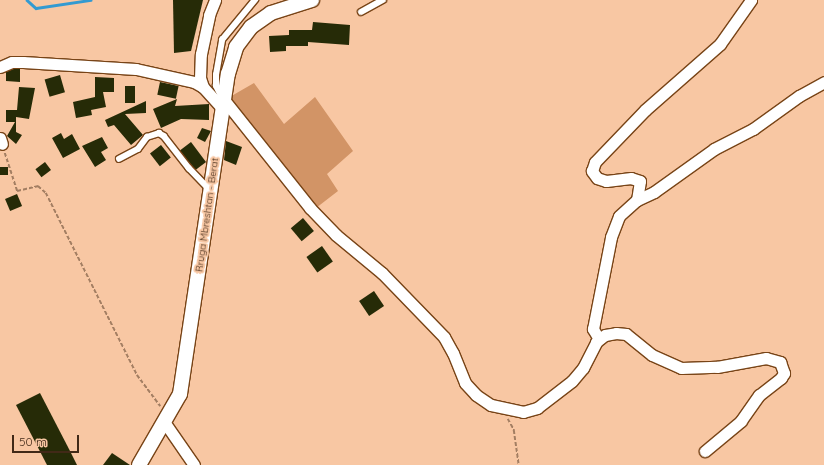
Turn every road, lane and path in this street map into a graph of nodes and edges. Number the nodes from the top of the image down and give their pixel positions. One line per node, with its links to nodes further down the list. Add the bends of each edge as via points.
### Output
1 (215, 0): 9 (street, via 209,15 201,54 200,78)
2 (256, 0): 10 (lane, via 222,40 216,86)
3 (312, 0): 10 (street, Rruga Mbreshtan - Berat, via 271,13 251,27 236,47 228,74)
4 (383, 0): 6 (lane)
5 (751, 0): 14 (street, via 720,44 645,110 595,162 592,171 596,178 606,181 631,178 640,181)
6 (361, 12)
7 (0, 67): 9 (street, via 12,62 116,66 194,82)
8 (824, 82): 14 (street, via 798,96 753,129 714,150 654,192)
9 (203, 87): 10 (street)
10 (224, 105): 13 (street, Rruga Mbreshtan - Berat); 16 (street, via 310,208 336,235 382,273 444,337 465,383 476,395)
11 (1, 141): 17 (path, via 11,168 14,187 22,192 38,186 46,193 136,375)
12 (119, 159): 13 (lane, via 138,149 148,137 159,133)
13 (210, 190): 17 (street, Rruga Mbreshtan - Berat, via 185,370 180,394)
14 (637, 200): 15 (street, via 619,216 611,237 593,329)
15 (599, 339): 16 (street, via 583,368 551,399 537,408 523,412); 18 (street, via 605,335 626,334 652,355 681,368 717,367 766,358 780,362 784,373 781,378 759,395 741,421)
16 (504, 410): 21 (path, via 514,430)
17 (167, 420): 19 (street, Rruga Mbreshtan - Berat); 20 (street)
18 (705, 451)
19 (139, 465)
20 (194, 465)
21 (518, 465)

